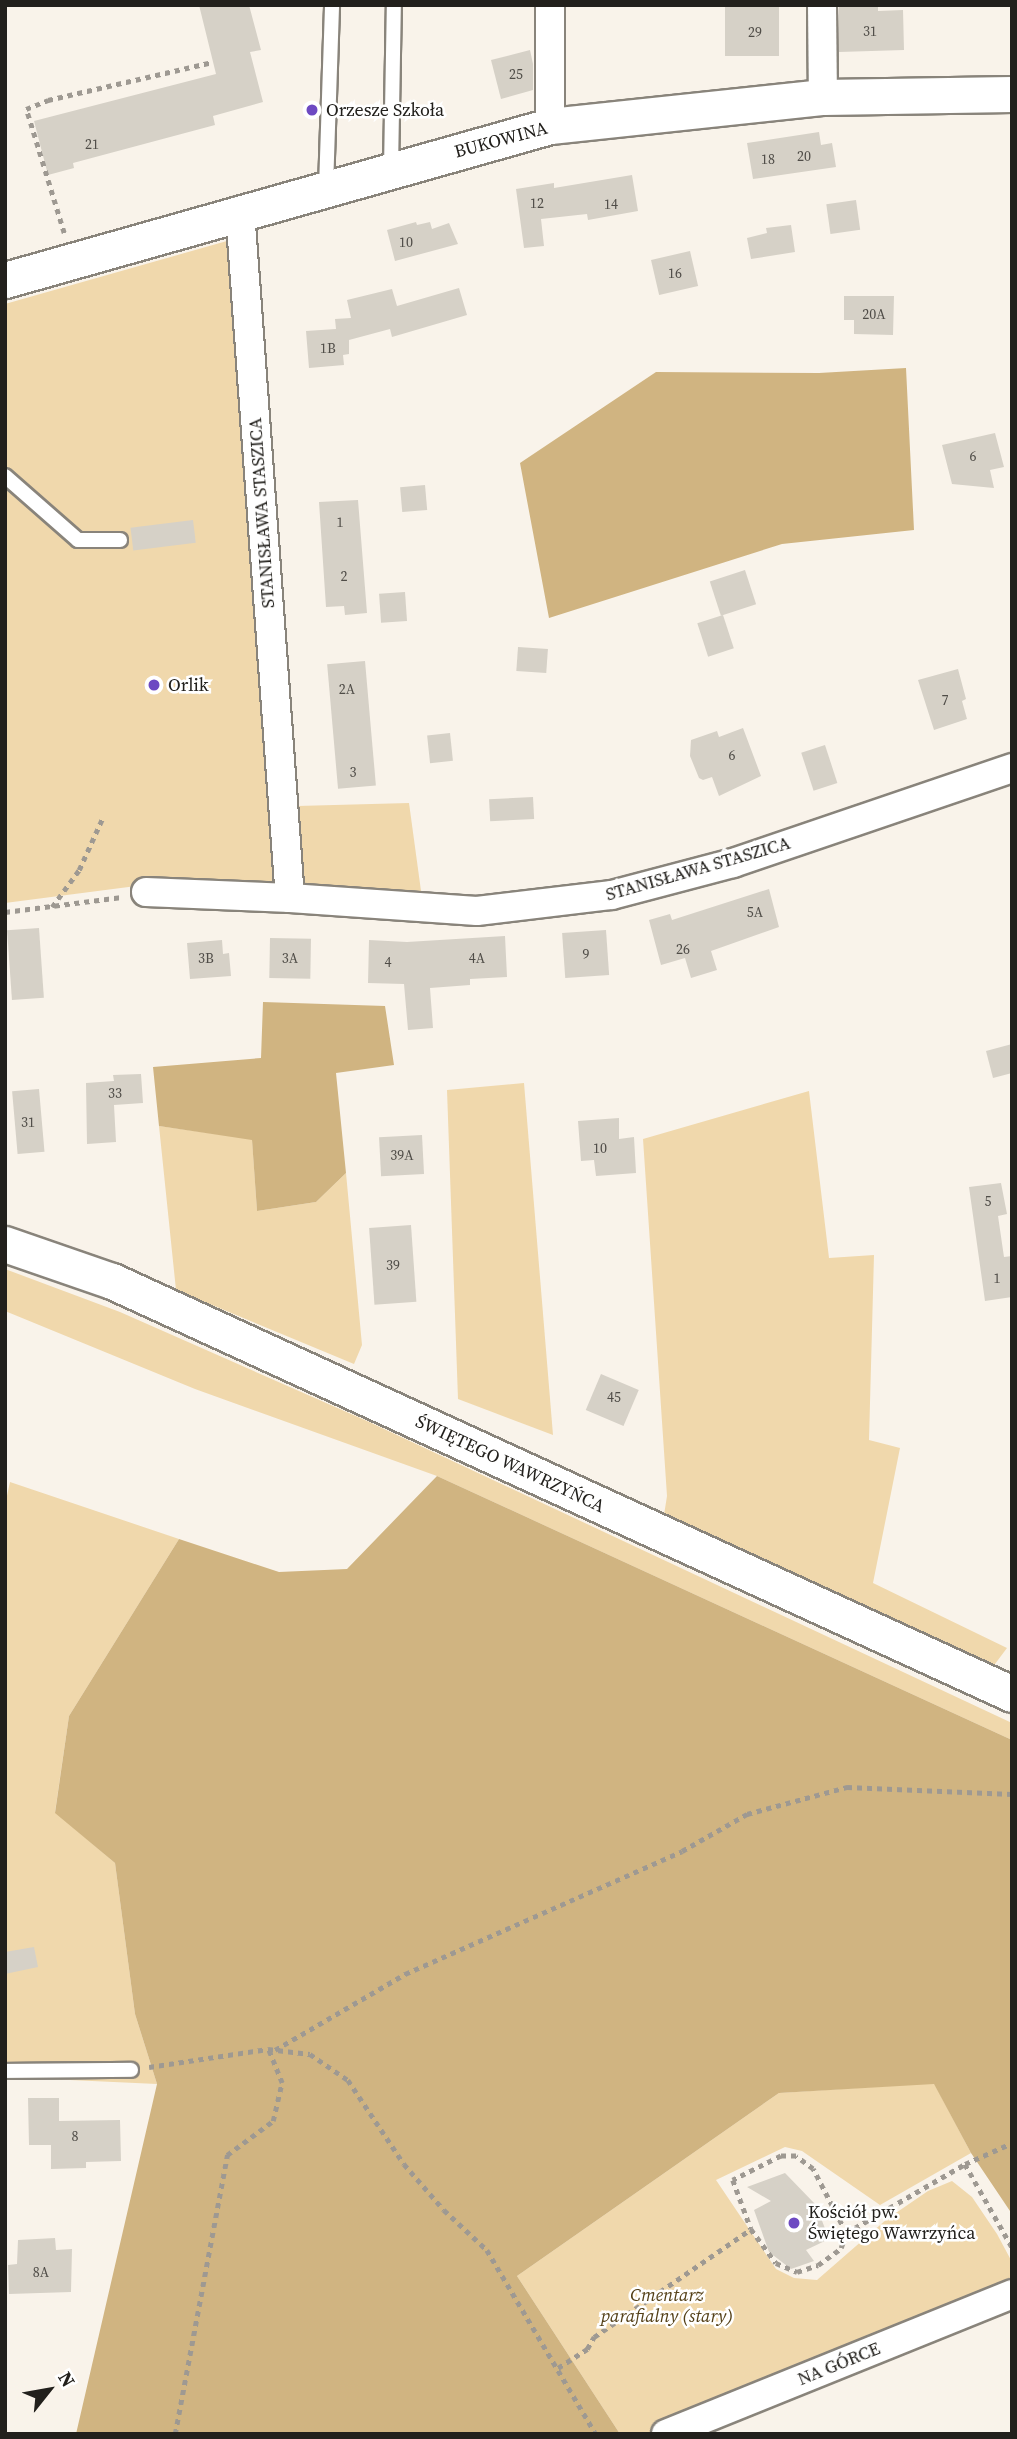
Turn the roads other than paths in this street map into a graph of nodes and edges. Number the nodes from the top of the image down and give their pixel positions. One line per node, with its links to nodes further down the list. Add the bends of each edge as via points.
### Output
1 (332, 5): 9 (lane)
2 (394, 5): 8 (lane)
3 (550, 5): 7 (street)
4 (822, 5): 6 (street)
5 (1012, 94): 6 (street, BUKOWINA)
6 (823, 97): 7 (street, BUKOWINA)
7 (550, 126): 8 (street, BUKOWINA)
8 (391, 170): 9 (street, BUKOWINA)
9 (326, 188): 10 (street, BUKOWINA)
10 (240, 211): 11 (street, BUKOWINA); 16 (street, STANISŁAWA STASZICA)
11 (5, 280)
12 (5, 476): 13 (lane, via 78,540)
13 (120, 540)
14 (1012, 768): 16 (street, STANISŁAWA STASZICA, via 733,863 612,895 477,911)
15 (146, 892): 16 (street, STANISŁAWA STASZICA)
16 (290, 898)
17 (5, 1244): 18 (street, ŚWIĘTEGO WAWRZYŃCA, via 112,1281)
18 (1012, 1693)
19 (131, 2070): 20 (lane)
20 (5, 2071)
21 (1012, 2294): 22 (street, NA GÓRCE)
22 (666, 2434)

